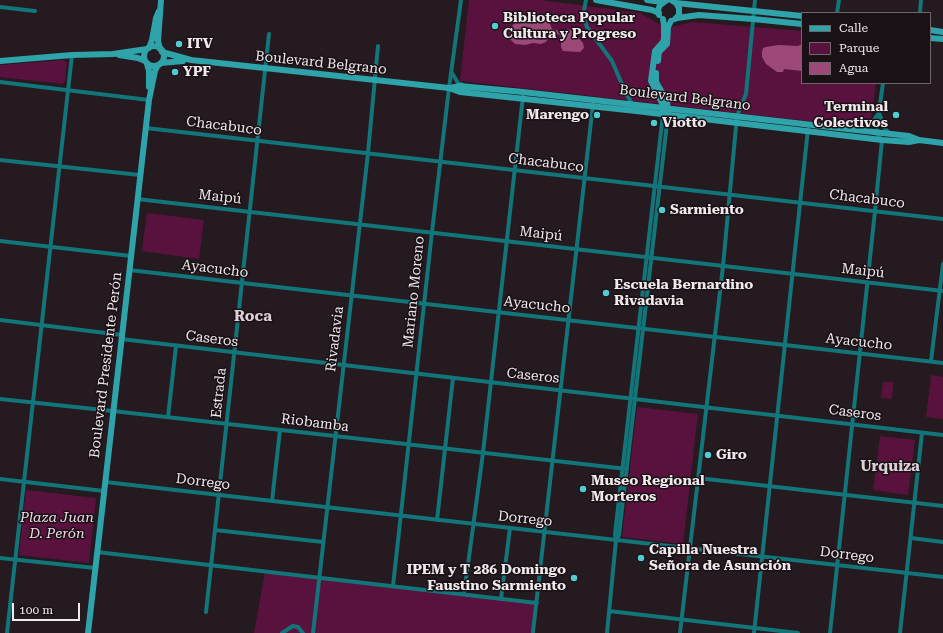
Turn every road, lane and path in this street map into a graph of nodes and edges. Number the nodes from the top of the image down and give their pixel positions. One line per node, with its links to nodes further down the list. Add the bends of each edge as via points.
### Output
1 (161, 0): 11 (street)
2 (461, 0): 38 (street, Mariano Moreno)
3 (586, 0): 48 (street, via 583,16 587,27 612,61)
4 (596, 0): 16 (street)
5 (647, 0): 9 (street)
6 (755, 0): 13 (street)
7 (839, 0): 14 (street)
8 (921, 0): 15 (street)
9 (669, 1): 13 (street); 16 (street, via 659,7); 19 (street, via 680,8)
10 (0, 7): 12 (street)
11 (159, 11): 28 (street, Boulevard Presidente Perón); 29 (street, Boulevard Presidente Perón, via 158,42)
12 (35, 12)
13 (754, 12): 17 (street); 20 (street)
14 (837, 12)
15 (920, 12)
16 (659, 13): 18 (street)
17 (801, 16)
18 (663, 19): 19 (street); 36 (street, via 664,39 655,51)
19 (674, 19): 20 (street, via 699,15); 36 (street, via 668,27 667,44 660,52)
20 (753, 19): 21 (street); 52 (street, via 746,94)
21 (801, 24)
22 (931, 30): 23 (street)
23 (943, 32)
24 (269, 34): 37 (street, Estrada)
25 (931, 38): 26 (street)
26 (943, 39)
27 (378, 46): 39 (street, Rivadavia)
28 (148, 48): 29 (street, via 155,46); 30 (street); 34 (street, Boulevard Presidente Perón, via 144,55)
29 (161, 50): 32 (street, Boulevard Belgrano); 35 (street, Boulevard Presidente Perón, via 163,58)
30 (113, 54): 31 (street); 34 (street, via 138,58)
31 (72, 55): 33 (street); 44 (street)
32 (191, 60): 35 (street, Boulevard Belgrano); 37 (street, Boulevard Belgrano)
33 (0, 61)
34 (146, 62): 35 (street, via 153,66); 46 (street, Boulevard Presidente Perón, via 149,71)
35 (160, 64): 46 (street, Boulevard Presidente Perón, via 155,71)
36 (655, 65): 50 (street, via 656,82 667,101)
37 (266, 69): 39 (street, Boulevard Belgrano); 60 (street, Estrada)
38 (451, 73): 42 (street, via 458,83); 43 (street, Mariano Moreno)
39 (375, 81): 43 (street, Boulevard Belgrano); 62 (street, Rivadavia)
40 (0, 82): 44 (street)
41 (882, 84): 51 (street)
42 (466, 87): 43 (street, Boulevard Belgrano); 45 (street, Boulevard Belgrano)
43 (449, 88): 45 (street, Boulevard Belgrano, via 460,92); 64 (street, Mariano Moreno)
44 (67, 90): 46 (street); 65 (street)
45 (523, 95): 47 (street, Boulevard Belgrano); 66 (street)
46 (149, 100): 53 (street, Boulevard Presidente Perón)
47 (593, 103): 48 (street, Boulevard Belgrano); 49 (street, Boulevard Belgrano); 68 (street)
48 (632, 104): 49 (street); 50 (street, Boulevard Belgrano)
49 (636, 111): 50 (street, Boulevard Belgrano)
50 (665, 111): 52 (street, Boulevard Belgrano); 69 (street)
51 (879, 113): 55 (street, via 871,124); 56 (street); 57 (street, via 885,129)
52 (737, 120): 54 (street, Boulevard Belgrano); 70 (street)
53 (146, 128): 60 (street, Chacabuco); 67 (street, Boulevard Presidente Perón)
54 (808, 128): 55 (street, Boulevard Belgrano); 58 (street, Boulevard Belgrano); 72 (street)
55 (858, 131): 56 (street, Boulevard Belgrano)
56 (876, 133): 57 (street, Boulevard Belgrano); 58 (street)
57 (890, 134): 59 (street, Boulevard Belgrano, via 909,136)
58 (882, 140): 59 (street, Boulevard Belgrano); 74 (street)
59 (918, 140): 61 (street, Boulevard Belgrano)
60 (258, 141): 62 (street, Chacabuco); 73 (street, Estrada)
61 (943, 143)
62 (368, 153): 64 (street, Chacabuco); 76 (street, Rivadavia)
63 (0, 160): 65 (street)
64 (440, 162): 66 (street, Chacabuco); 77 (street, Mariano Moreno)
65 (59, 167): 67 (street); 80 (street)
66 (515, 170): 68 (street, Chacabuco); 79 (street)
67 (140, 175): 71 (street, Boulevard Presidente Perón)
68 (585, 178): 69 (street, Chacabuco); 81 (street)
69 (657, 187): 70 (street, Chacabuco); 83 (street)
70 (730, 195): 72 (street, Chacabuco); 85 (street)
71 (137, 199): 73 (street, Maipú); 82 (street, Boulevard Presidente Perón)
72 (801, 203): 74 (street, Chacabuco); 87 (street)
73 (250, 211): 76 (street, Maipú); 89 (street, Estrada)
74 (875, 211): 75 (street, Chacabuco); 88 (street)
75 (943, 219)
76 (360, 224): 77 (street, Maipú); 91 (street, Rivadavia)
77 (432, 232): 79 (street, Maipú); 92 (street, Mariano Moreno)
78 (0, 241): 80 (street)
79 (506, 241): 81 (street, Maipú); 93 (street)
80 (50, 247): 82 (street); 96 (street)
81 (576, 249): 83 (street, Maipú); 95 (street)
82 (131, 256): 86 (street, Boulevard Presidente Perón)
83 (648, 257): 85 (street, Maipú); 97 (street)
84 (943, 264): 90 (street)
85 (723, 266): 87 (street, Maipú); 98 (street)
86 (129, 270): 89 (street, Ayacucho); 99 (street, Boulevard Presidente Perón)
87 (793, 274): 88 (street, Maipú); 100 (street)
88 (868, 282): 90 (street, Maipú); 103 (street)
89 (242, 283): 91 (street, Ayacucho); 102 (street, Estrada)
90 (941, 291): 104 (street)
91 (351, 295): 92 (street, Ayacucho); 106 (street, Rivadavia)
92 (424, 303): 93 (street, Ayacucho); 107 (street, Mariano Moreno)
93 (498, 312): 95 (street, Ayacucho); 109 (street)
94 (0, 320): 96 (street, Caseros)
95 (569, 320): 97 (street, Ayacucho); 110 (street)
96 (41, 324): 99 (street, Caseros); 113 (street)
97 (640, 328): 98 (street, Ayacucho); 112 (street)
98 (714, 336): 100 (street, Ayacucho); 114 (street)
99 (122, 337): 101 (street, Caseros); 115 (street, Boulevard Presidente Perón)
100 (785, 345): 103 (street, Ayacucho); 116 (street)
101 (176, 346): 102 (street, Caseros); 117 (street)
102 (234, 353): 106 (street, Caseros); 118 (street, Estrada)
103 (860, 353): 104 (street, Ayacucho); 119 (street)
104 (931, 361): 105 (street, Ayacucho)
105 (943, 363)
106 (343, 366): 107 (street, Caseros); 123 (street, Rivadavia)
107 (416, 374): 108 (street, Caseros); 124 (street, Mariano Moreno)
108 (453, 378): 109 (street, Caseros); 125 (street)
109 (490, 382): 110 (street, Caseros); 126 (street)
110 (561, 390): 112 (street, Caseros); 127 (street)
111 (0, 399): 113 (street, Riobamba)
112 (632, 399): 114 (street, Caseros); 128 (street)
113 (33, 403): 115 (street, Riobamba); 131 (street)
114 (706, 407): 116 (street, Caseros); 129 (street)
115 (113, 411): 117 (street, Riobamba); 132 (street, Boulevard Presidente Perón)
116 (778, 415): 119 (street, Caseros); 133 (street)
117 (168, 417): 118 (street, Riobamba)
118 (227, 424): 120 (street, Riobamba); 135 (street, Estrada)
119 (853, 424): 121 (street, Caseros); 136 (street)
120 (280, 430): 123 (street, Riobamba); 137 (street)
121 (922, 433): 122 (street, Caseros); 138 (street)
122 (943, 435)
123 (335, 437): 124 (street, Riobamba); 140 (street, Rivadavia)
124 (408, 445): 125 (street, Riobamba); 141 (street, Mariano Moreno)
125 (445, 449): 126 (street, Riobamba); 142 (street)
126 (483, 453): 127 (street, Riobamba); 143 (street)
127 (553, 461): 128 (street, Riobamba); 146 (street)
128 (625, 469): 148 (street)
129 (698, 478): 133 (street); 151 (street)
130 (0, 479): 131 (street)
131 (24, 481): 134 (street); 155 (street)
132 (105, 482): 134 (street, Boulevard Presidente Perón); 135 (street, Dorrego)
133 (770, 486): 136 (street); 153 (street)
134 (104, 491): 152 (street, Boulevard Presidente Perón)
135 (219, 495): 137 (street, Dorrego); 145 (street, Estrada)
136 (845, 495): 138 (street); 156 (street)
137 (272, 501): 140 (street, Dorrego)
138 (915, 503): 139 (street); 147 (street)
139 (943, 506)
140 (327, 508): 141 (street, Dorrego); 149 (street, Rivadavia)
141 (400, 516): 142 (street, Dorrego); 162 (street, Mariano Moreno)
142 (437, 520): 143 (street, Dorrego)
143 (474, 524): 144 (street, Dorrego); 163 (street)
144 (510, 528): 146 (street, Dorrego); 164 (street)
145 (216, 530): 149 (street); 157 (street, Estrada)
146 (544, 532): 148 (street, Dorrego); 165 (street)
147 (911, 538): 150 (street); 159 (street)
148 (616, 540): 151 (street, Dorrego); 166 (street)
149 (323, 542): 161 (street, Rivadavia)
150 (943, 542)
151 (690, 549): 153 (street, Dorrego); 168 (street)
152 (97, 552): 157 (street); 158 (street, Boulevard Presidente Perón)
153 (762, 557): 156 (street, Dorrego); 169 (street)
154 (0, 558): 155 (street)
155 (15, 560): 158 (street); 171 (street)
156 (838, 565): 159 (street, Dorrego); 180 (street)
157 (212, 566): 161 (street); 167 (street, Estrada)
158 (95, 568): 172 (street, Boulevard Presidente Perón)
159 (907, 573): 160 (street, Dorrego); 181 (street)
160 (943, 577)
161 (318, 578): 162 (street); 175 (street, Rivadavia)
162 (393, 586): 163 (street)
163 (464, 594): 164 (street)
164 (501, 599): 165 (street)
165 (537, 603): 170 (street)
166 (609, 611): 168 (street); 176 (street)
167 (206, 612)
168 (681, 619): 169 (street); 177 (street)
169 (755, 628): 178 (street); 179 (street)
170 (533, 632)
171 (7, 633)
172 (88, 633)
173 (282, 633): 174 (street, via 293,626 298,627)
174 (303, 633)
175 (312, 633)
176 (607, 633)
177 (680, 633)
178 (754, 633)
179 (798, 633)
180 (830, 633)
181 (900, 633)

